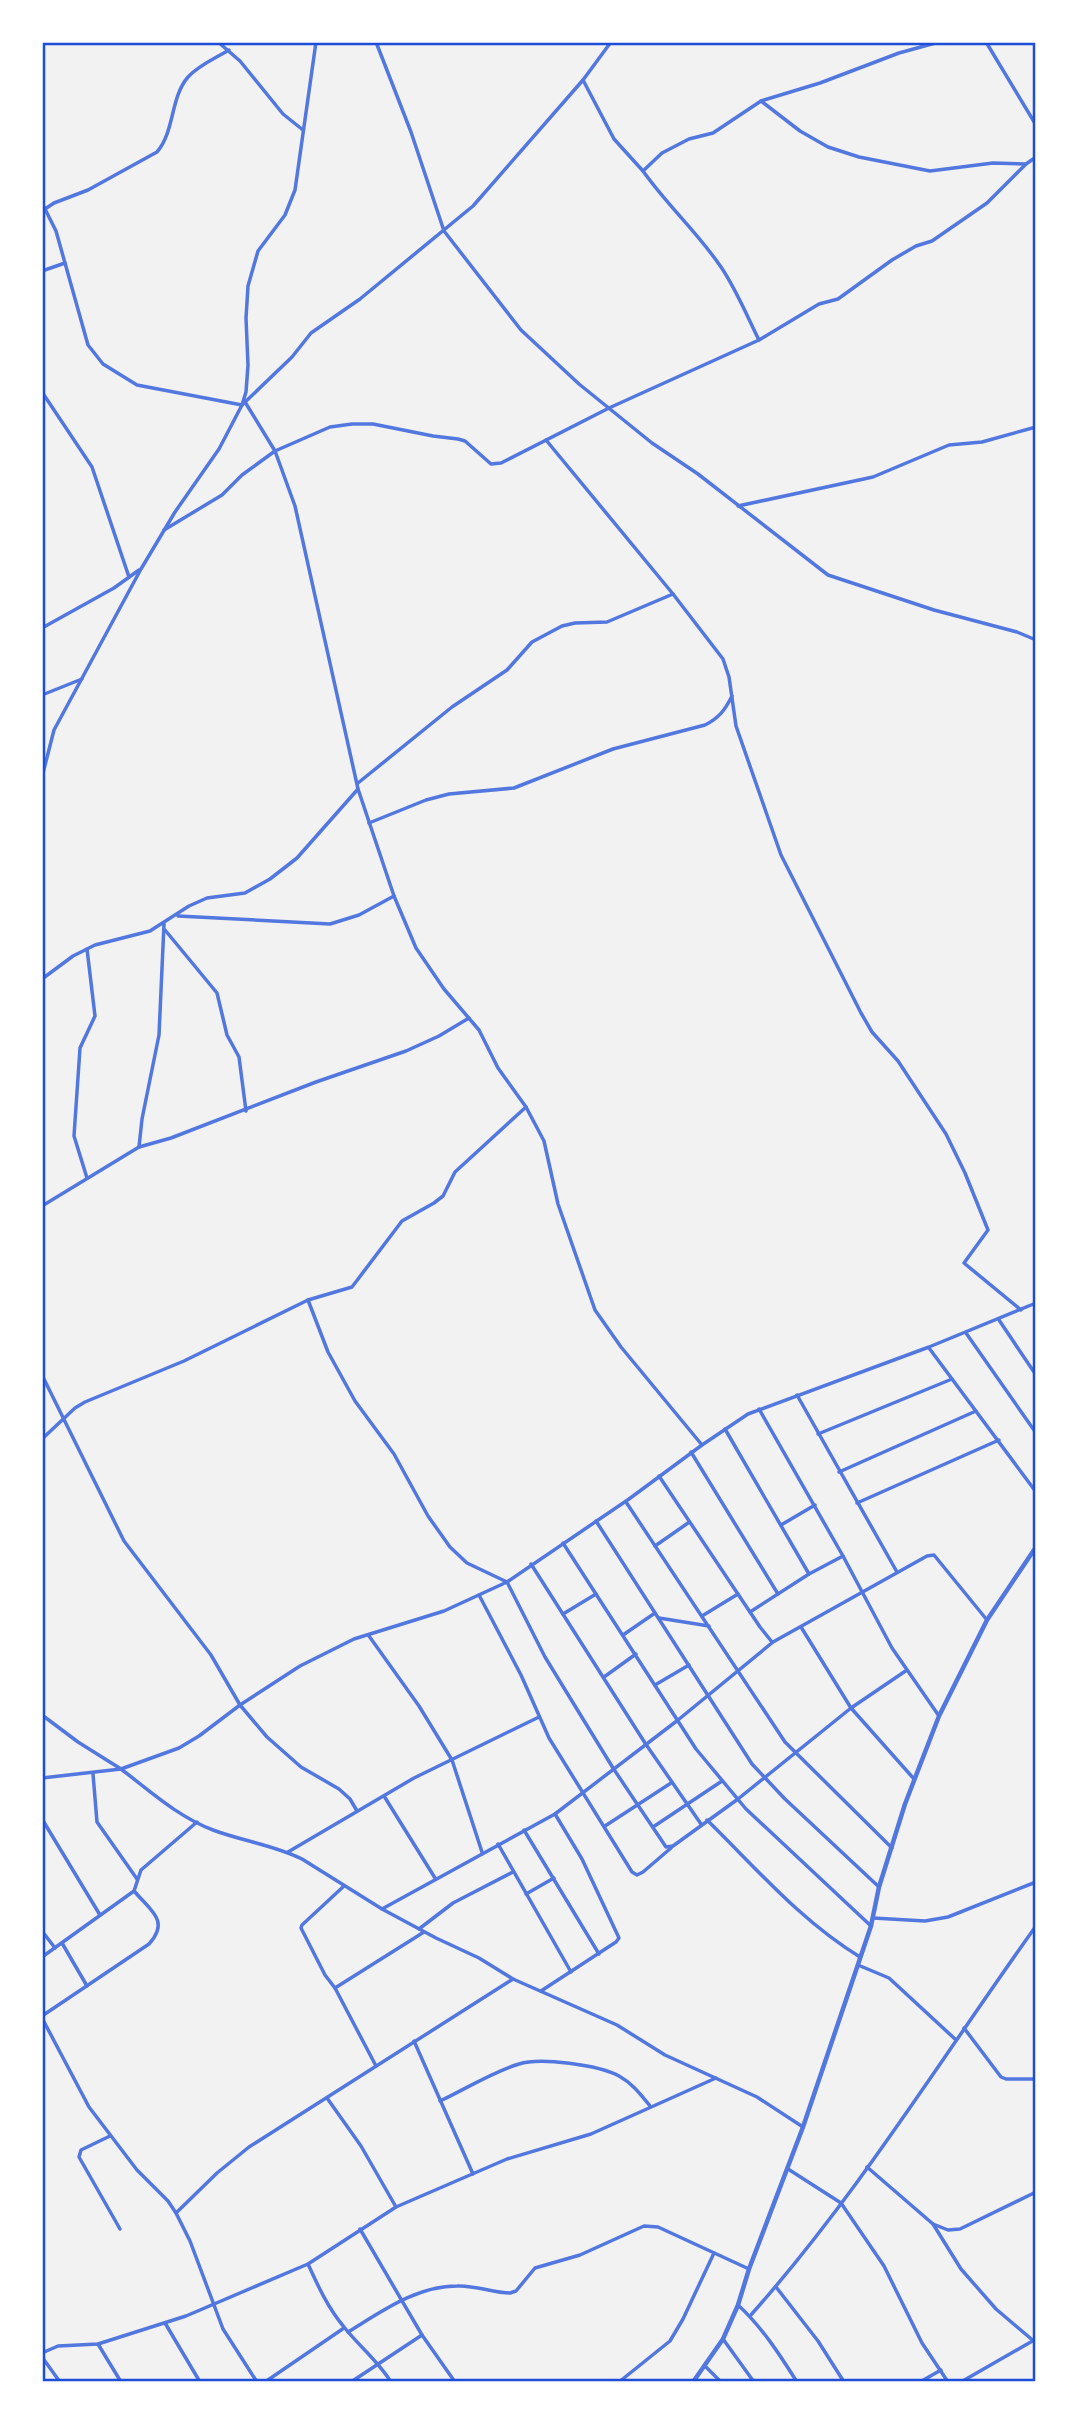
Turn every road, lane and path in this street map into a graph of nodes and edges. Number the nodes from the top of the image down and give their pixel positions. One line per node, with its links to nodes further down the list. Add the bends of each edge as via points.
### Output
1 (218, 42): 7 (street)
2 (316, 42): 11 (street)
3 (376, 42): 17 (street)
4 (611, 42): 8 (street)
5 (939, 42): 9 (street)
6 (988, 43): 10 (street)
7 (229, 50): 11 (street, via 283,114); 16 (street, via 188,77 165,143 157,152)
8 (583, 80): 14 (street, via 614,139); 17 (street, via 473,206)
9 (761, 101): 13 (street, via 828,148 859,157 930,171); 14 (street, via 713,133 662,153)
10 (1036, 125)
11 (303, 130): 22 (street, via 295,190 285,215 258,251 248,286)
12 (1036, 157): 13 (street)
13 (1026, 163): 20 (street, via 987,203 943,234 892,260 838,299 819,304)
14 (643, 171): 20 (street, via 721,266)
15 (42, 202): 16 (street)
16 (45, 209): 18 (street)
17 (444, 231): 22 (street, via 311,333); 23 (street, via 521,330)
18 (65, 263): 19 (street); 22 (street, via 88,345 103,364 137,385)
19 (42, 271)
20 (759, 340): 23 (street)
21 (42, 392): 30 (street, via 92,467)
22 (244, 403): 26 (street); 28 (street)
23 (609, 408): 25 (street); 27 (street)
24 (1036, 427): 27 (street, via 982,442 949,445 873,477)
25 (547, 440): 26 (street, via 491,464 458,439 352,424 316,431); 31 (street)
26 (275, 451): 28 (street, via 222,495); 38 (street, via 295,506)
27 (738, 506): 33 (street, via 835,579)
28 (164, 530): 29 (street)
29 (141, 569): 30 (street); 34 (street)
30 (129, 577): 32 (street)
31 (673, 594): 36 (street, via 723,659); 38 (street, via 607,622 575,623 540,637 507,670 452,707)
32 (42, 628)
33 (1036, 640)
34 (82, 679): 35 (street); 37 (street, via 54,730)
35 (42, 695)
36 (732, 695): 39 (street, via 726,709 705,725 613,749 521,786 449,794); 54 (street, via 736,726 781,855 861,1013 946,1134 965,1173 988,1230 964,1264)
37 (42, 777)
38 (358, 787): 39 (street); 41 (street, via 297,858 270,879 245,892 206,898)
39 (369, 823): 40 (street)
40 (394, 896): 41 (street, via 330,924); 46 (street, via 416,948)
41 (176, 916): 42 (street)
42 (164, 923): 43 (street); 44 (street)
43 (164, 929): 48 (street, via 217,993 227,1035 239,1057); 49 (street, via 159,1035)
44 (87, 949): 45 (street); 50 (street, via 95,1016 80,1048 74,1136)
45 (42, 979)
46 (469, 1018): 47 (street); 48 (street, via 406,1051)
47 (526, 1107): 52 (street, via 455,1172 443,1196 402,1221 352,1287); 70 (street, via 544,1141 558,1204 595,1310)
48 (246, 1111): 49 (street)
49 (139, 1147): 50 (street)
50 (87, 1178): 51 (street)
51 (42, 1206)
52 (309, 1300): 64 (street, via 184,1361 85,1402); 88 (street, via 328,1352 355,1401 394,1454 437,1529 467,1563)
53 (1036, 1303): 54 (street)
54 (1021, 1310): 55 (street)
55 (999, 1320): 56 (street); 59 (street)
56 (966, 1333): 57 (street); 66 (street)
57 (929, 1347): 60 (street); 61 (street)
58 (42, 1374): 64 (street)
59 (1036, 1375)
60 (952, 1379): 63 (street); 67 (street)
61 (797, 1395): 62 (street); 67 (street)
62 (759, 1409): 65 (street); 77 (street)
63 (976, 1411): 69 (street); 72 (street)
64 (64, 1419): 68 (street); 112 (street, via 124,1541 211,1655)
65 (725, 1429): 70 (street); 80 (street)
66 (1036, 1433)
67 (818, 1434): 72 (street)
68 (42, 1439)
69 (999, 1440): 74 (street); 76 (street)
70 (702, 1445): 71 (street)
71 (691, 1452): 73 (street); 92 (street)
72 (839, 1472): 76 (street)
73 (659, 1476): 75 (street); 79 (street)
74 (1036, 1492)
75 (625, 1502): 78 (street); 82 (street)
76 (858, 1503): 86 (street)
77 (814, 1505): 80 (street); 84 (street)
78 (596, 1521): 81 (street); 95 (street)
79 (689, 1523): 82 (street); 91 (street)
80 (781, 1525): 87 (street)
81 (563, 1543): 85 (street); 90 (street)
82 (655, 1546): 97 (street)
83 (1036, 1547): 99 (street)
84 (843, 1556): 87 (street); 89 (street)
85 (531, 1564): 88 (street); 96 (street)
86 (897, 1572): 89 (street); 99 (street, via 934,1555)
87 (809, 1574): 92 (street)
88 (507, 1582): 93 (street); 121 (street, via 545,1657)
89 (862, 1591): 101 (street); 107 (street)
90 (596, 1594): 96 (street); 102 (street)
91 (738, 1594): 94 (street); 97 (street)
92 (778, 1594): 94 (street)
93 (480, 1595): 103 (street); 116 (street)
94 (750, 1612): 104 (street)
95 (655, 1613): 98 (street); 102 (street)
96 (563, 1614): 109 (street)
97 (702, 1616): 100 (street)
98 (659, 1618): 100 (street); 106 (street)
99 (987, 1620): 115 (street)
100 (709, 1626): 108 (street)
101 (801, 1627): 104 (street); 113 (street)
102 (623, 1634): 105 (street)
103 (369, 1636): 112 (street, via 300,1666); 120 (street)
104 (773, 1642): 108 (street)
105 (636, 1654): 109 (street); 110 (street)
106 (689, 1664): 110 (street); 111 (street)
107 (906, 1670): 113 (street); 115 (street)
108 (739, 1671): 111 (street); 119 (street)
109 (604, 1677): 118 (street)
110 (655, 1685): 117 (street)
111 (708, 1696): 117 (street); 124 (street)
112 (240, 1705): 122 (street, via 179,1748); 134 (street, via 267,1737 301,1767 339,1789)
113 (851, 1708): 119 (street); 126 (street)
114 (42, 1715): 122 (street)
115 (939, 1716): 126 (street)
116 (540, 1717): 120 (street); 129 (street)
117 (678, 1720): 118 (street); 128 (street)
118 (645, 1743): 121 (street); 127 (street)
119 (793, 1753): 124 (street); 147 (street)
120 (452, 1760): 130 (street); 149 (street)
121 (614, 1768): 129 (street); 132 (street)
122 (121, 1769): 123 (street); 138 (street)
123 (93, 1773): 125 (street); 153 (street, via 97,1822)
124 (764, 1776): 131 (street); 156 (street)
125 (43, 1777)
126 (915, 1780): 147 (street)
127 (672, 1782): 132 (street); 133 (street)
128 (722, 1782): 131 (street); 133 (street)
129 (584, 1793): 135 (street); 140 (street)
130 (384, 1796): 134 (street); 151 (street)
131 (738, 1799): 137 (street); 162 (street)
132 (639, 1806): 140 (street); 141 (street)
133 (688, 1806): 139 (street); 141 (street)
134 (357, 1811): 148 (street)
135 (555, 1814): 143 (street); 169 (street, via 618,1932 617,1942)
136 (42, 1819): 142 (street)
137 (707, 1820): 139 (street); 171 (street, via 828,1938)
138 (197, 1822): 148 (street); 153 (street, via 141,1870)
139 (701, 1824): 146 (street)
140 (605, 1826): 146 (street, via 634,1874 643,1872)
141 (653, 1827): 146 (street, via 666,1847)
142 (47, 1828): 144 (street); 160 (street)
143 (524, 1830): 145 (street); 152 (street)
144 (42, 1832)
145 (498, 1844): 149 (street); 150 (street)
146 (673, 1846)
147 (892, 1848): 156 (street)
148 (288, 1852): 155 (street)
149 (482, 1852): 151 (street)
150 (513, 1872): 158 (street); 164 (street, via 453,1903)
151 (435, 1878): 159 (street)
152 (554, 1878): 158 (street); 169 (street)
153 (138, 1881): 157 (street)
154 (1036, 1882): 161 (street, via 948,1917 916,1922)
155 (344, 1886): 159 (street); 176 (street, via 301,1928)
156 (879, 1887): 161 (street)
157 (134, 1891): 160 (street); 175 (street, via 158,1920 158,1934)
158 (526, 1894): 173 (street)
159 (382, 1909): 164 (street)
160 (100, 1914): 167 (street)
161 (871, 1917): 162 (street)
162 (871, 1926): 171 (street)
163 (1036, 1926): 179 (street)
164 (419, 1929): 166 (street)
165 (42, 1931): 168 (street)
166 (424, 1932): 174 (street); 176 (street)
167 (62, 1943): 168 (street); 175 (street)
168 (55, 1948): 170 (street)
169 (599, 1954): 173 (street)
170 (42, 1957)
171 (860, 1957): 172 (street)
172 (858, 1965): 180 (street, via 889,1978); 188 (street)
173 (571, 1972): 177 (street)
174 (513, 1979): 177 (street); 181 (street)
175 (88, 1986): 178 (street)
176 (335, 1987): 182 (street)
177 (541, 1991): 183 (street)
178 (42, 2017): 189 (street, via 89,2107)
179 (964, 2028): 180 (street); 184 (street, via 1001,2077)
180 (956, 2039): 190 (street)
181 (414, 2041): 182 (street); 186 (street)
182 (376, 2066): 185 (street)
183 (716, 2078): 187 (street); 188 (street, via 758,2097)
184 (1036, 2079)
185 (327, 2098): 195 (street); 196 (street, via 249,2147)
186 (440, 2101): 187 (street, via 535,2060 618,2075); 192 (street)
187 (650, 2106): 192 (street, via 592,2134 507,2158)
188 (803, 2127): 191 (street)
189 (110, 2136): 196 (street); 198 (street, via 80,2150 79,2157)
190 (867, 2167): 194 (street); 197 (street)
191 (788, 2169): 194 (street); 202 (street)
192 (473, 2174): 195 (street)
193 (1036, 2192): 197 (street, via 960,2229)
194 (841, 2203): 203 (street); 218 (street, via 884,2266)
195 (396, 2207): 199 (street)
196 (176, 2213): 205 (street)
197 (933, 2224): 213 (street, via 961,2269 996,2309)
198 (120, 2229)
199 (360, 2229): 201 (street); 204 (street)
200 (715, 2253): 202 (street); 204 (street, via 659,2227 643,2226 580,2255 535,2268 510,2293 456,2286); 227 (street, via 670,2341)
201 (308, 2264): 205 (street); 209 (street)
202 (749, 2269): 206 (street)
203 (776, 2287): 207 (street); 232 (street)
204 (401, 2300): 210 (street); 211 (street)
205 (212, 2305): 208 (street); 222 (street)
206 (738, 2305): 207 (street); 212 (street)
207 (750, 2316): 231 (street)
208 (165, 2323): 214 (street); 221 (street)
209 (344, 2327): 210 (street); 223 (street)
210 (348, 2332): 216 (street)
211 (422, 2335): 216 (street); 226 (street)
212 (723, 2339): 217 (street); 230 (street)
213 (1035, 2341): 235 (street)
214 (98, 2344): 215 (street, via 58,2346); 220 (street)
215 (42, 2355): 219 (street)
216 (379, 2365): 224 (street); 225 (street)
217 (705, 2366): 228 (street); 229 (street)
218 (941, 2371): 233 (street); 234 (street)
219 (60, 2382)
220 (121, 2382)
221 (200, 2382)
222 (257, 2382)
223 (265, 2382)
224 (351, 2382)
225 (391, 2382)
226 (455, 2382)
227 (620, 2382)
228 (692, 2382)
229 (720, 2382)
230 (754, 2382)
231 (797, 2382)
232 (844, 2382)
233 (920, 2382)
234 (948, 2382)
235 (961, 2382)

